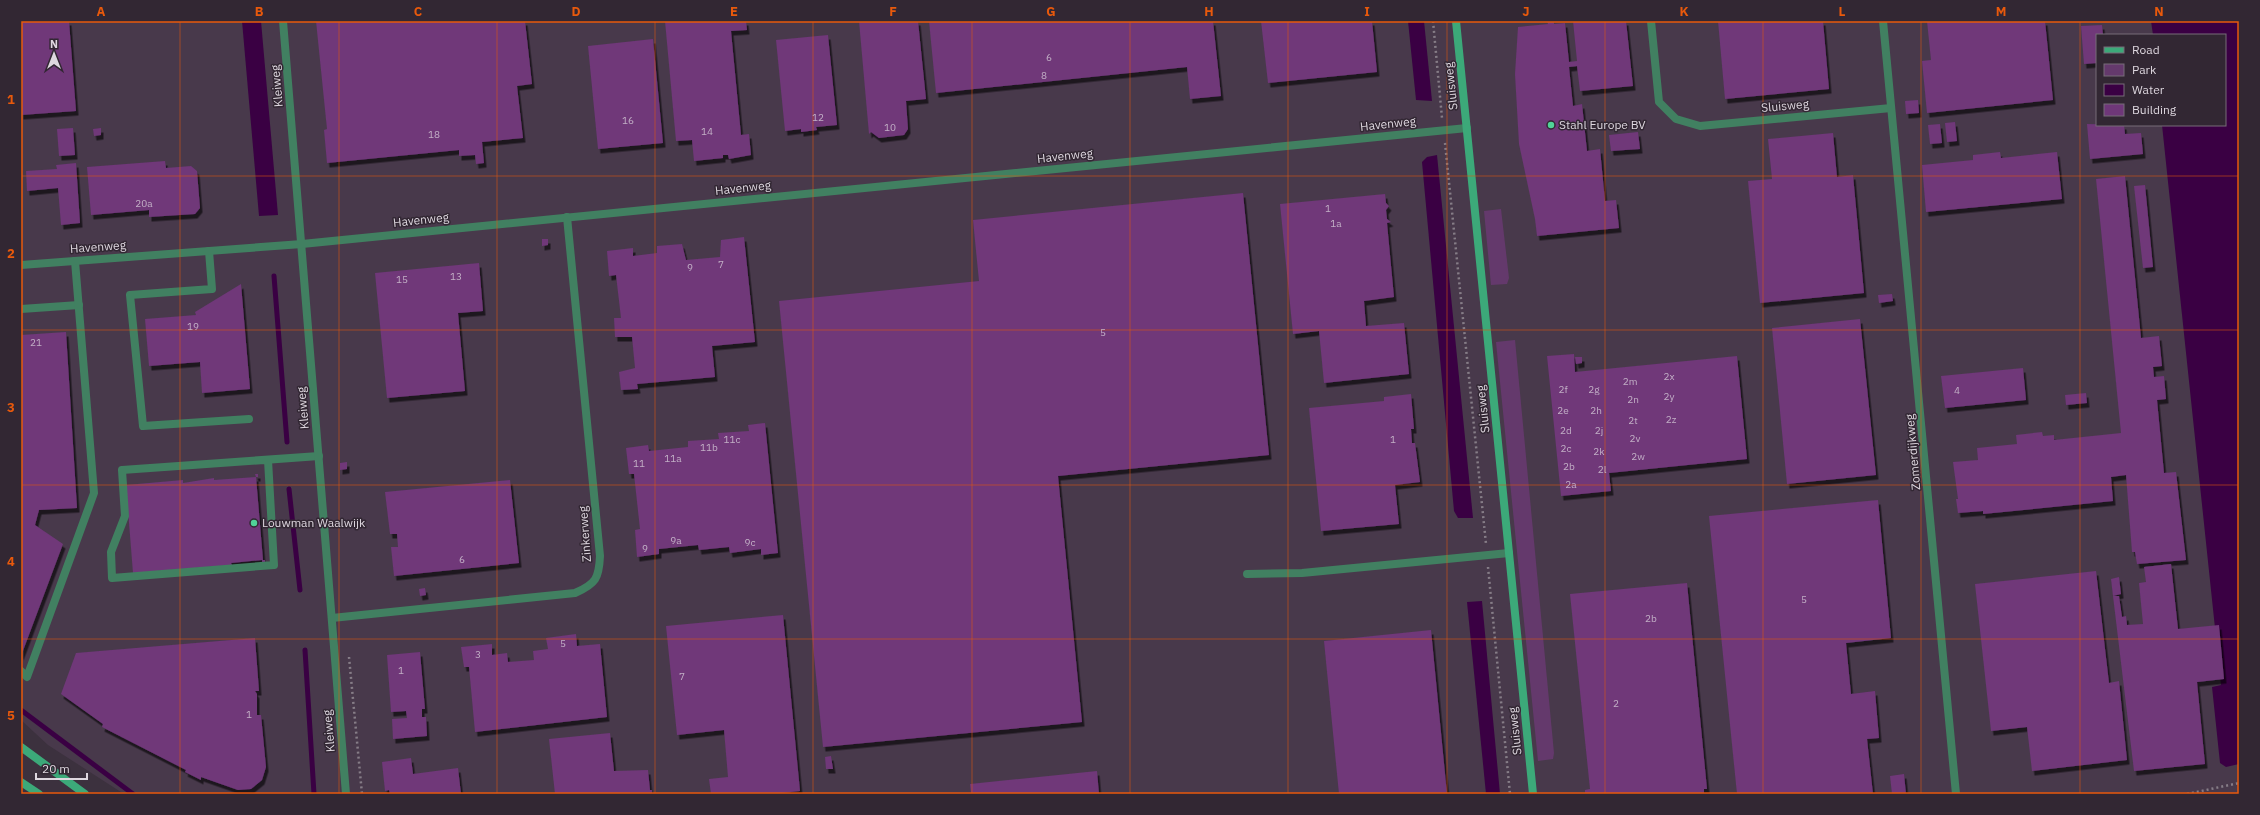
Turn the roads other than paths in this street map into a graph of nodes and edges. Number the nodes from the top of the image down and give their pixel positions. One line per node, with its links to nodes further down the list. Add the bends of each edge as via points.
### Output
1 (283, 21): 8 (street, Kleiweg)
2 (1456, 21): 6 (street, Sluisweg)
3 (1651, 21): 5 (street, Sluisweg, via 1659,102 1676,119 1700,126)
4 (1883, 21): 5 (street)
5 (1891, 108): 27 (street, Zomerdijkweg)
6 (1467, 128): 7 (street, Havenweg); 17 (street, Sluisweg)
7 (567, 217): 8 (street, Havenweg); 19 (street, Zinkerweg, via 600,548 599,574 590,586 575,593)
8 (302, 244): 9 (street, Havenweg); 15 (street, Kleiweg)
9 (209, 251): 10 (street, Havenweg); 14 (street, via 212,289 130,295 143,426)
10 (75, 261): 11 (street, Havenweg); 12 (street)
11 (21, 265)
12 (79, 305): 13 (street); 20 (street, via 94,493 27,677)
13 (21, 310)
14 (249, 419)
15 (319, 456): 16 (street); 19 (street, Kleiweg)
16 (268, 460): 16 (street, via 122,470 125,516 111,552 112,578 274,565)
17 (1509, 553): 18 (street, via 1302,574); 26 (street, Sluisweg)
18 (1248, 574)
19 (332, 618): 25 (street, Kleiweg)
20 (21, 671)
21 (21, 747): 24 (street)
22 (21, 782): 23 (street)
23 (39, 794)
24 (85, 794)
25 (346, 794)
26 (1533, 794)
27 (1956, 794)

